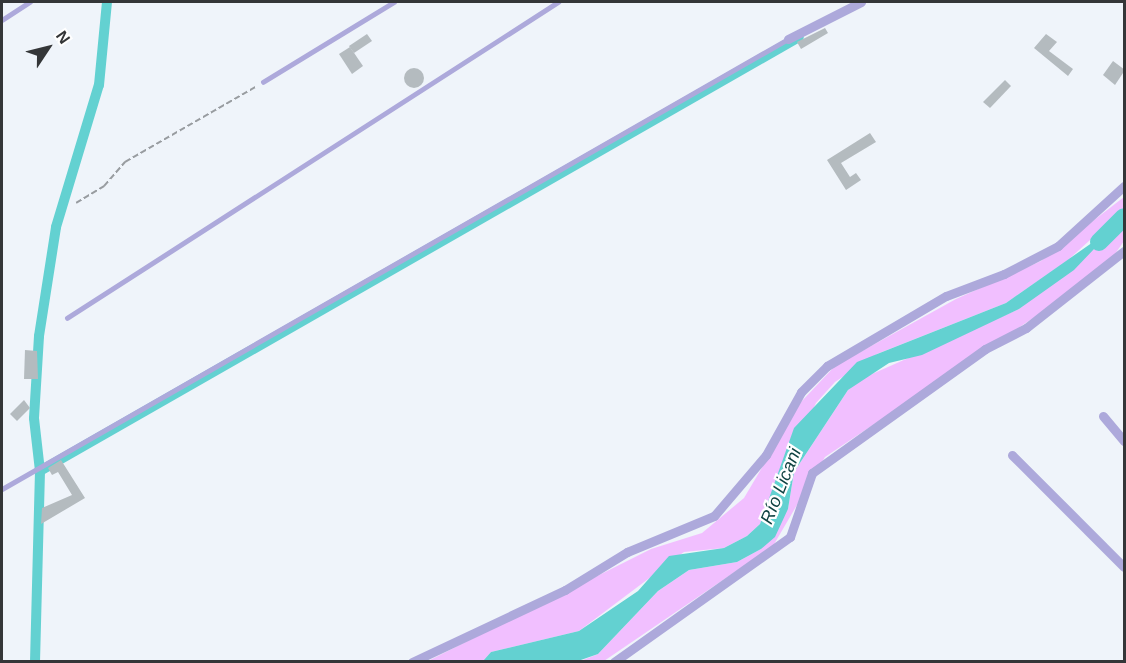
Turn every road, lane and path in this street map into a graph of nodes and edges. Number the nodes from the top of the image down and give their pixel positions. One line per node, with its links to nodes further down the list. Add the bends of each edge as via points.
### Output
1 (30, 2): 5 (lane)
2 (394, 2): 7 (lane)
3 (558, 2): 11 (lane)
4 (861, 2): 6 (street)
5 (2, 20)
6 (788, 39): 15 (lane)
7 (263, 82): 9 (path, via 125,162 104,186)
8 (1125, 186): 17 (street, via 1058,246 1004,274 946,296 840,356 801,392 766,455 714,516 627,552 566,590)
9 (76, 203)
10 (1125, 251): 18 (street, via 1026,328 985,349 820,467 803,491 790,537)
11 (67, 318)
12 (1103, 416): 13 (street)
13 (1125, 441)
14 (1012, 455): 16 (street)
15 (2, 489)
16 (1125, 567)
17 (412, 662)
18 (614, 662)

